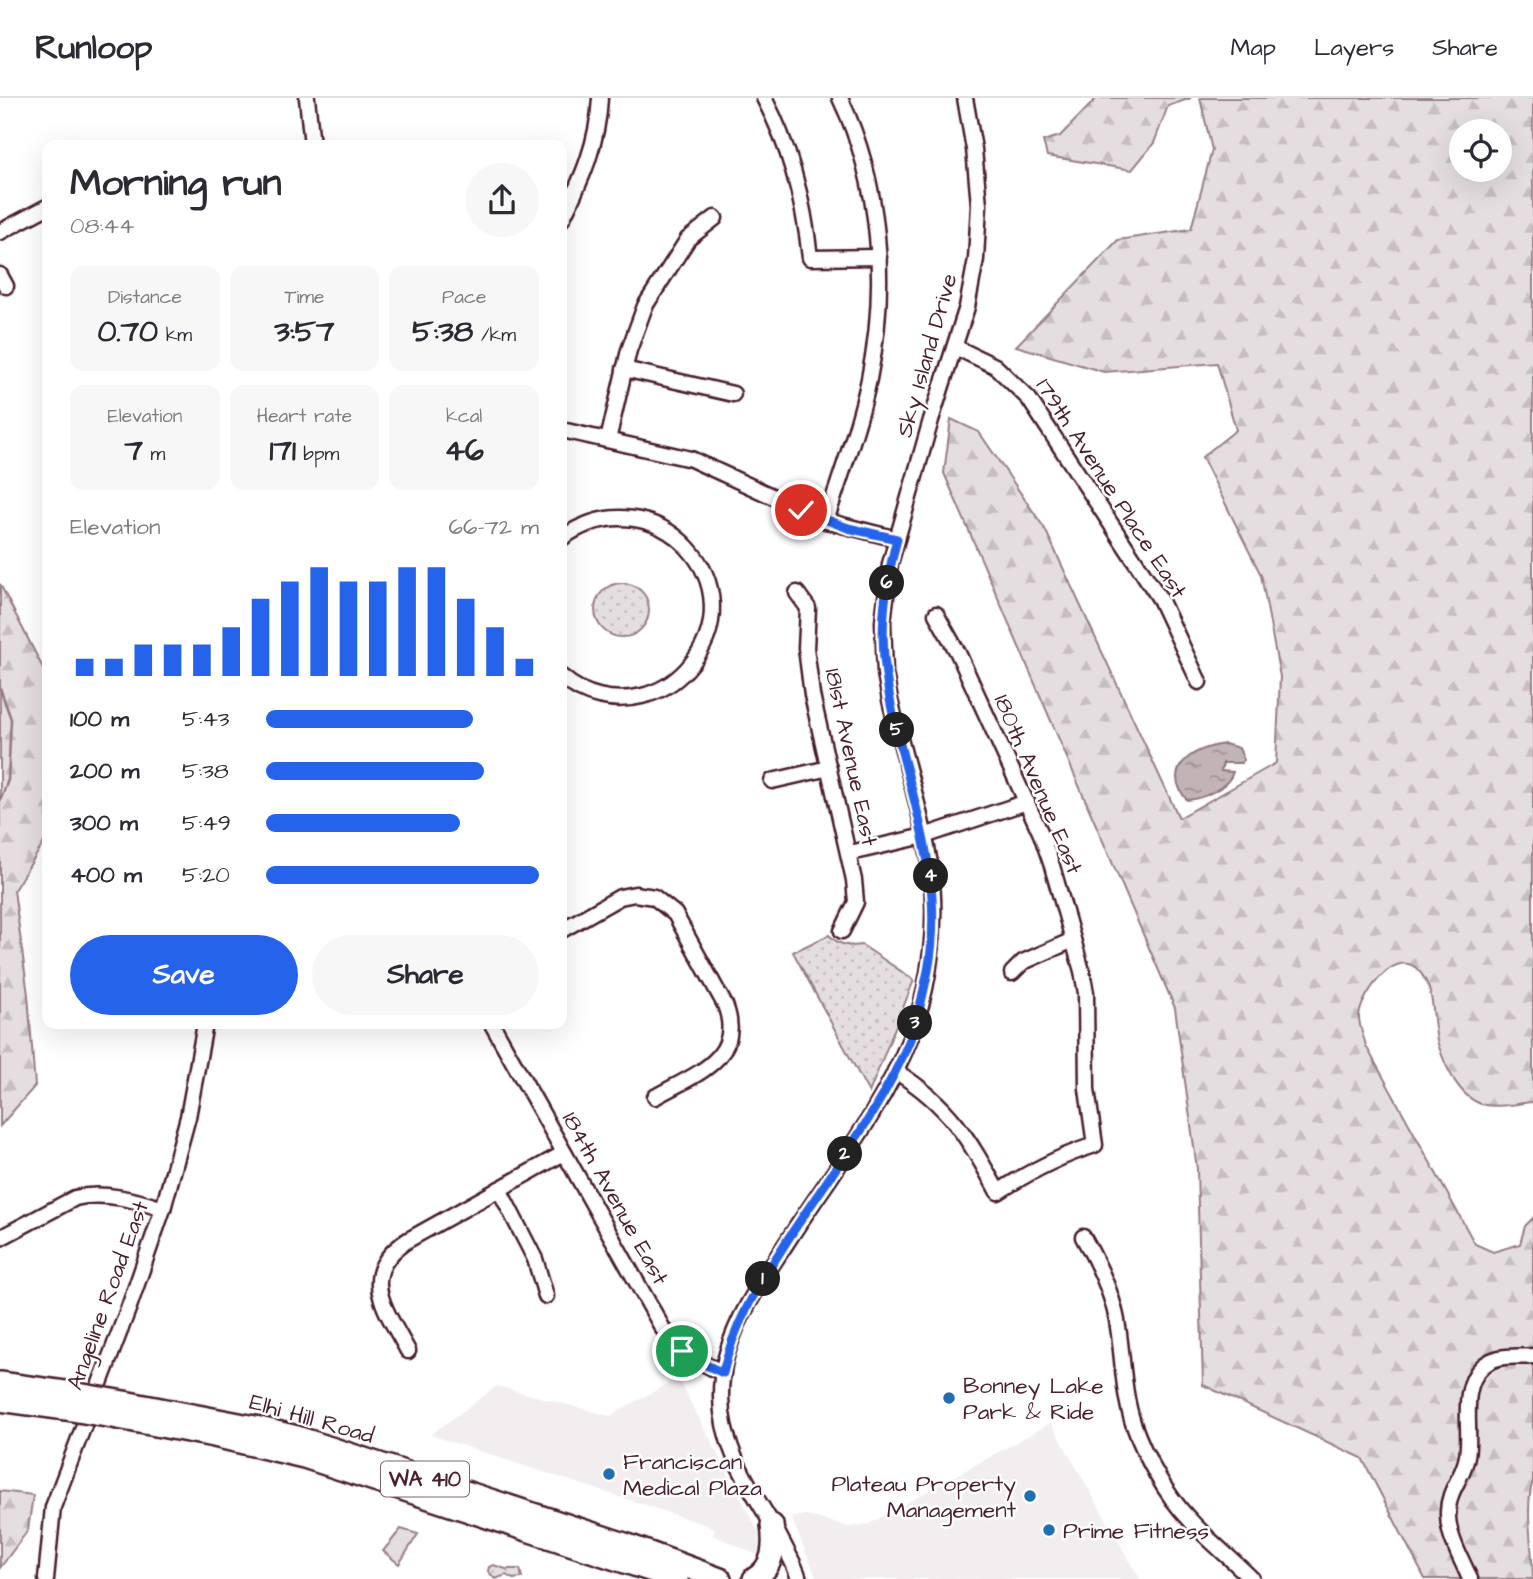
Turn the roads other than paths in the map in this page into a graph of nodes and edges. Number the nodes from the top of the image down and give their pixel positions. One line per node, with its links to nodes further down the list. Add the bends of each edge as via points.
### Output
1 (307, 98): 6 (street)
2 (600, 98): 7 (street, via 590,160)
3 (764, 98): 11 (street, via 796,174 810,258)
4 (840, 98): 11 (street, via 864,165)
5 (965, 98): 12 (street, Sky Island Drive, via 979,205 976,259)
6 (311, 140)
7 (567, 208)
8 (42, 210): 10 (street)
9 (715, 218): 13 (street, via 688,239 645,306)
10 (0, 232)
11 (879, 257): 17 (street, via 878,313 869,381)
12 (955, 347): 19 (street, Sky Island Drive); 23 (street, 179th Avenue Place East, via 995,366 1029,399 1160,599)
13 (624, 369): 14 (street); 16 (street)
14 (733, 394)
15 (567, 431): 16 (street)
16 (608, 440): 17 (street, via 711,467)
17 (826, 521): 19 (street)
18 (567, 535): 22 (street, via 613,517 660,526 680,539 699,562 709,587 711,614 704,644 693,662 675,681 649,694 604,698)
19 (897, 539): 27 (street, Sky Island Drive, via 885,594 883,646 890,700)
20 (797, 593): 24 (street, 181st Avenue East, via 808,608 808,672)
21 (936, 614): 26 (street, 180th Avenue East)
22 (567, 681)
23 (1199, 682)
24 (829, 768): 25 (street); 28 (street, 181st Avenue East)
25 (772, 781)
26 (1027, 802): 27 (street); 31 (street, 180th Avenue East)
27 (924, 836): 28 (street); 35 (street, Sky Island Drive, via 933,930 911,1035)
28 (850, 853): 30 (street, 181st Avenue East, via 856,902)
29 (567, 927): 36 (street, via 628,895 654,897 676,914 725,1005 730,1031 725,1049 712,1064)
30 (842, 931)
31 (1073, 940): 32 (street, via 1023,962); 35 (street, 180th Avenue East, via 1086,993 1087,1089 1095,1145 1041,1165 998,1192 956,1121 927,1092)
32 (1013, 972)
33 (204, 1029): 39 (street, Angeline Road East, via 188,1117)
34 (495, 1029): 37 (street, 184th Avenue East)
35 (895, 1071): 45 (street, Sky Island Drive, via 756,1290 729,1347)
36 (655, 1097)
37 (564, 1153): 38 (street); 45 (street, 184th Avenue East, via 672,1341)
38 (499, 1189): 42 (street, via 535,1259); 43 (street, via 408,1240 385,1260 378,1276 378,1293)
39 (163, 1209): 41 (street, via 124,1199 84,1196); 51 (street, Angeline Road East, via 53,1507)
40 (1083, 1237): 56 (street, via 1114,1309 1133,1420 1152,1464 1190,1520)
41 (0, 1238)
42 (546, 1296)
43 (408, 1350)
44 (1533, 1356): 57 (street, via 1493,1360 1482,1367 1471,1386 1467,1457 1450,1495 1448,1512 1453,1539)
45 (723, 1373): 50 (street, Sky Island Drive, via 722,1410 730,1450)
46 (0, 1382): 48 (highway, Elhi Hill Road / WA 410)
47 (0, 1400): 48 (highway, Elhi Hill Road / WA 410)
48 (69, 1401): 49 (highway, Elhi Hill Road / WA 410, bridge)
49 (121, 1410): 52 (highway, Elhi Hill Road / WA 410, via 304,1457); 53 (highway, Elhi Hill Road / WA 410, via 242,1424 297,1437)
50 (772, 1525): 54 (highway, via 773,1554); 55 (street, Sky Island Drive)
51 (46, 1579)
52 (677, 1579)
53 (720, 1579)
54 (754, 1579)
55 (799, 1579)
56 (1252, 1579)
57 (1470, 1579)

